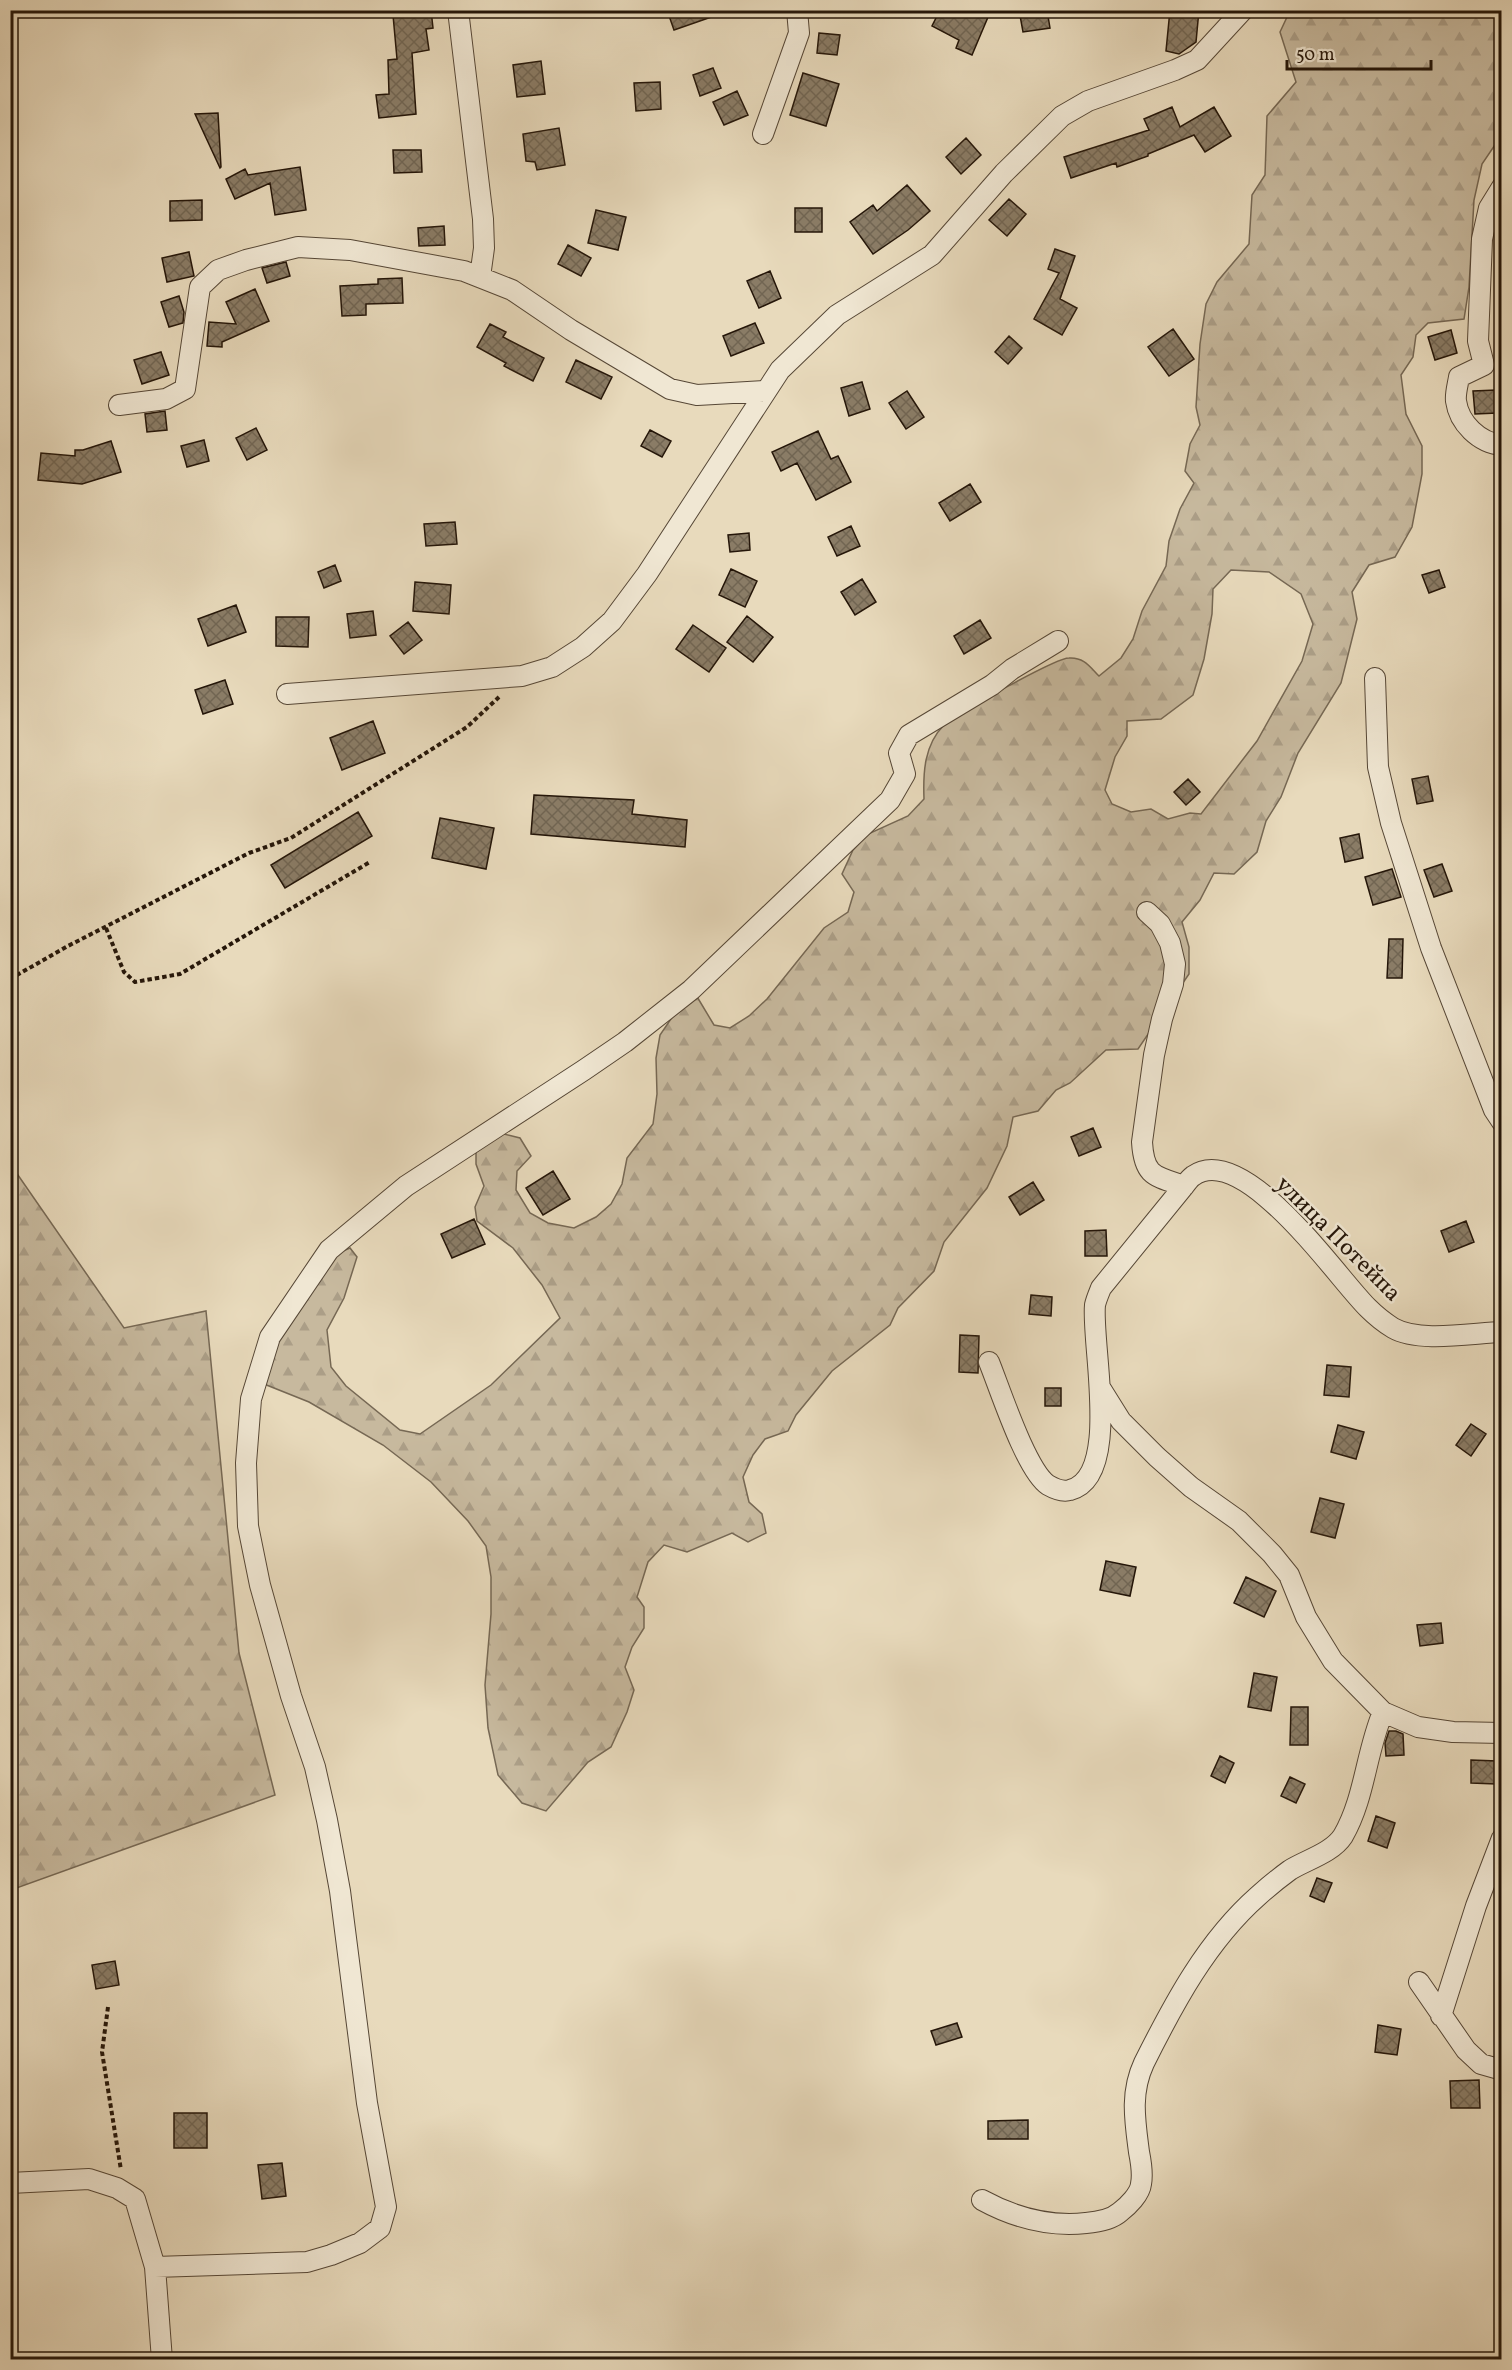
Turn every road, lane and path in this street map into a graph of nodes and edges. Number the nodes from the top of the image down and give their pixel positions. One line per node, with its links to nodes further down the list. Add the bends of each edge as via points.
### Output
1 (458, 10): 6 (street, via 483,219)
2 (797, 10): 4 (street, via 799,33)
3 (1243, 10): 7 (street, via 1197,60 1088,101 1062,116 1004,173 932,255 837,315 780,370)
4 (763, 134)
5 (1502, 187): 9 (street, via 1489,208 1482,238 1478,341 1484,365 1460,377 1456,399 1461,418 1477,436)
6 (480, 278): 7 (street, via 512,290 670,389 697,395); 8 (street, via 464,271 350,250 298,247 246,260 218,270 200,287 185,389 166,399)
7 (766, 392): 11 (street, via 612,621 552,667)
8 (119, 405)
9 (1502, 445)
10 (1058, 641): 33 (street, via 909,735 899,753 905,774 890,800 691,990 626,1042 398,1193 329,1250 270,1337 251,1399 246,1463 248,1526 260,1585 327,1820 340,1891 366,2103 386,2207 380,2228 360,2243 307,2262)
11 (522, 676): 13 (street); 16 (path, via 467,727 291,838 249,853)
12 (1375, 678): 18 (street, via 1378,768 1391,823 1431,948)
13 (287, 694)
14 (369, 862): 16 (path, via 180,974 135,982 124,972)
15 (1147, 912): 19 (street, via 1160,924 1175,964 1154,1055 1143,1156 1147,1169 1156,1177)
16 (106, 928): 17 (path)
17 (10, 979)
18 (1502, 1122)
19 (1184, 1186): 20 (street, улица Потейпа, via 1194,1175 1210,1170 1245,1180 1288,1217 1368,1309 1394,1328 1415,1335); 22 (street, улица Потейпа, via 1101,1288 1095,1305)
20 (1502, 1332)
21 (989, 1362): 22 (street, улица Потейпа, via 1029,1460 1047,1484 1063,1491 1080,1487 1093,1471)
22 (1101, 1389): 23 (street, via 1121,1421 1157,1457 1239,1521 1272,1554 1289,1575 1306,1617 1333,1661)
23 (1383, 1712): 24 (street, via 1418,1727); 32 (street, via 1370,1746 1359,1801 1341,1838 1289,1871 1232,1920 1206,1954 1165,2022 1135,2090 1141,2185 1134,2198 1119,2214 1102,2221 1075,2224 1027,2219)
24 (1502, 1733)
25 (1502, 1838): 28 (street)
26 (1419, 1982): 28 (street)
27 (108, 2007): 31 (path, via 102,2052)
28 (1441, 2016): 29 (street, via 1480,2064)
29 (1502, 2070)
30 (10, 2183): 31 (street, via 89,2179)
31 (124, 2192): 33 (street, via 135,2199)
32 (982, 2200)
33 (155, 2267): 34 (street)
34 (162, 2360)

